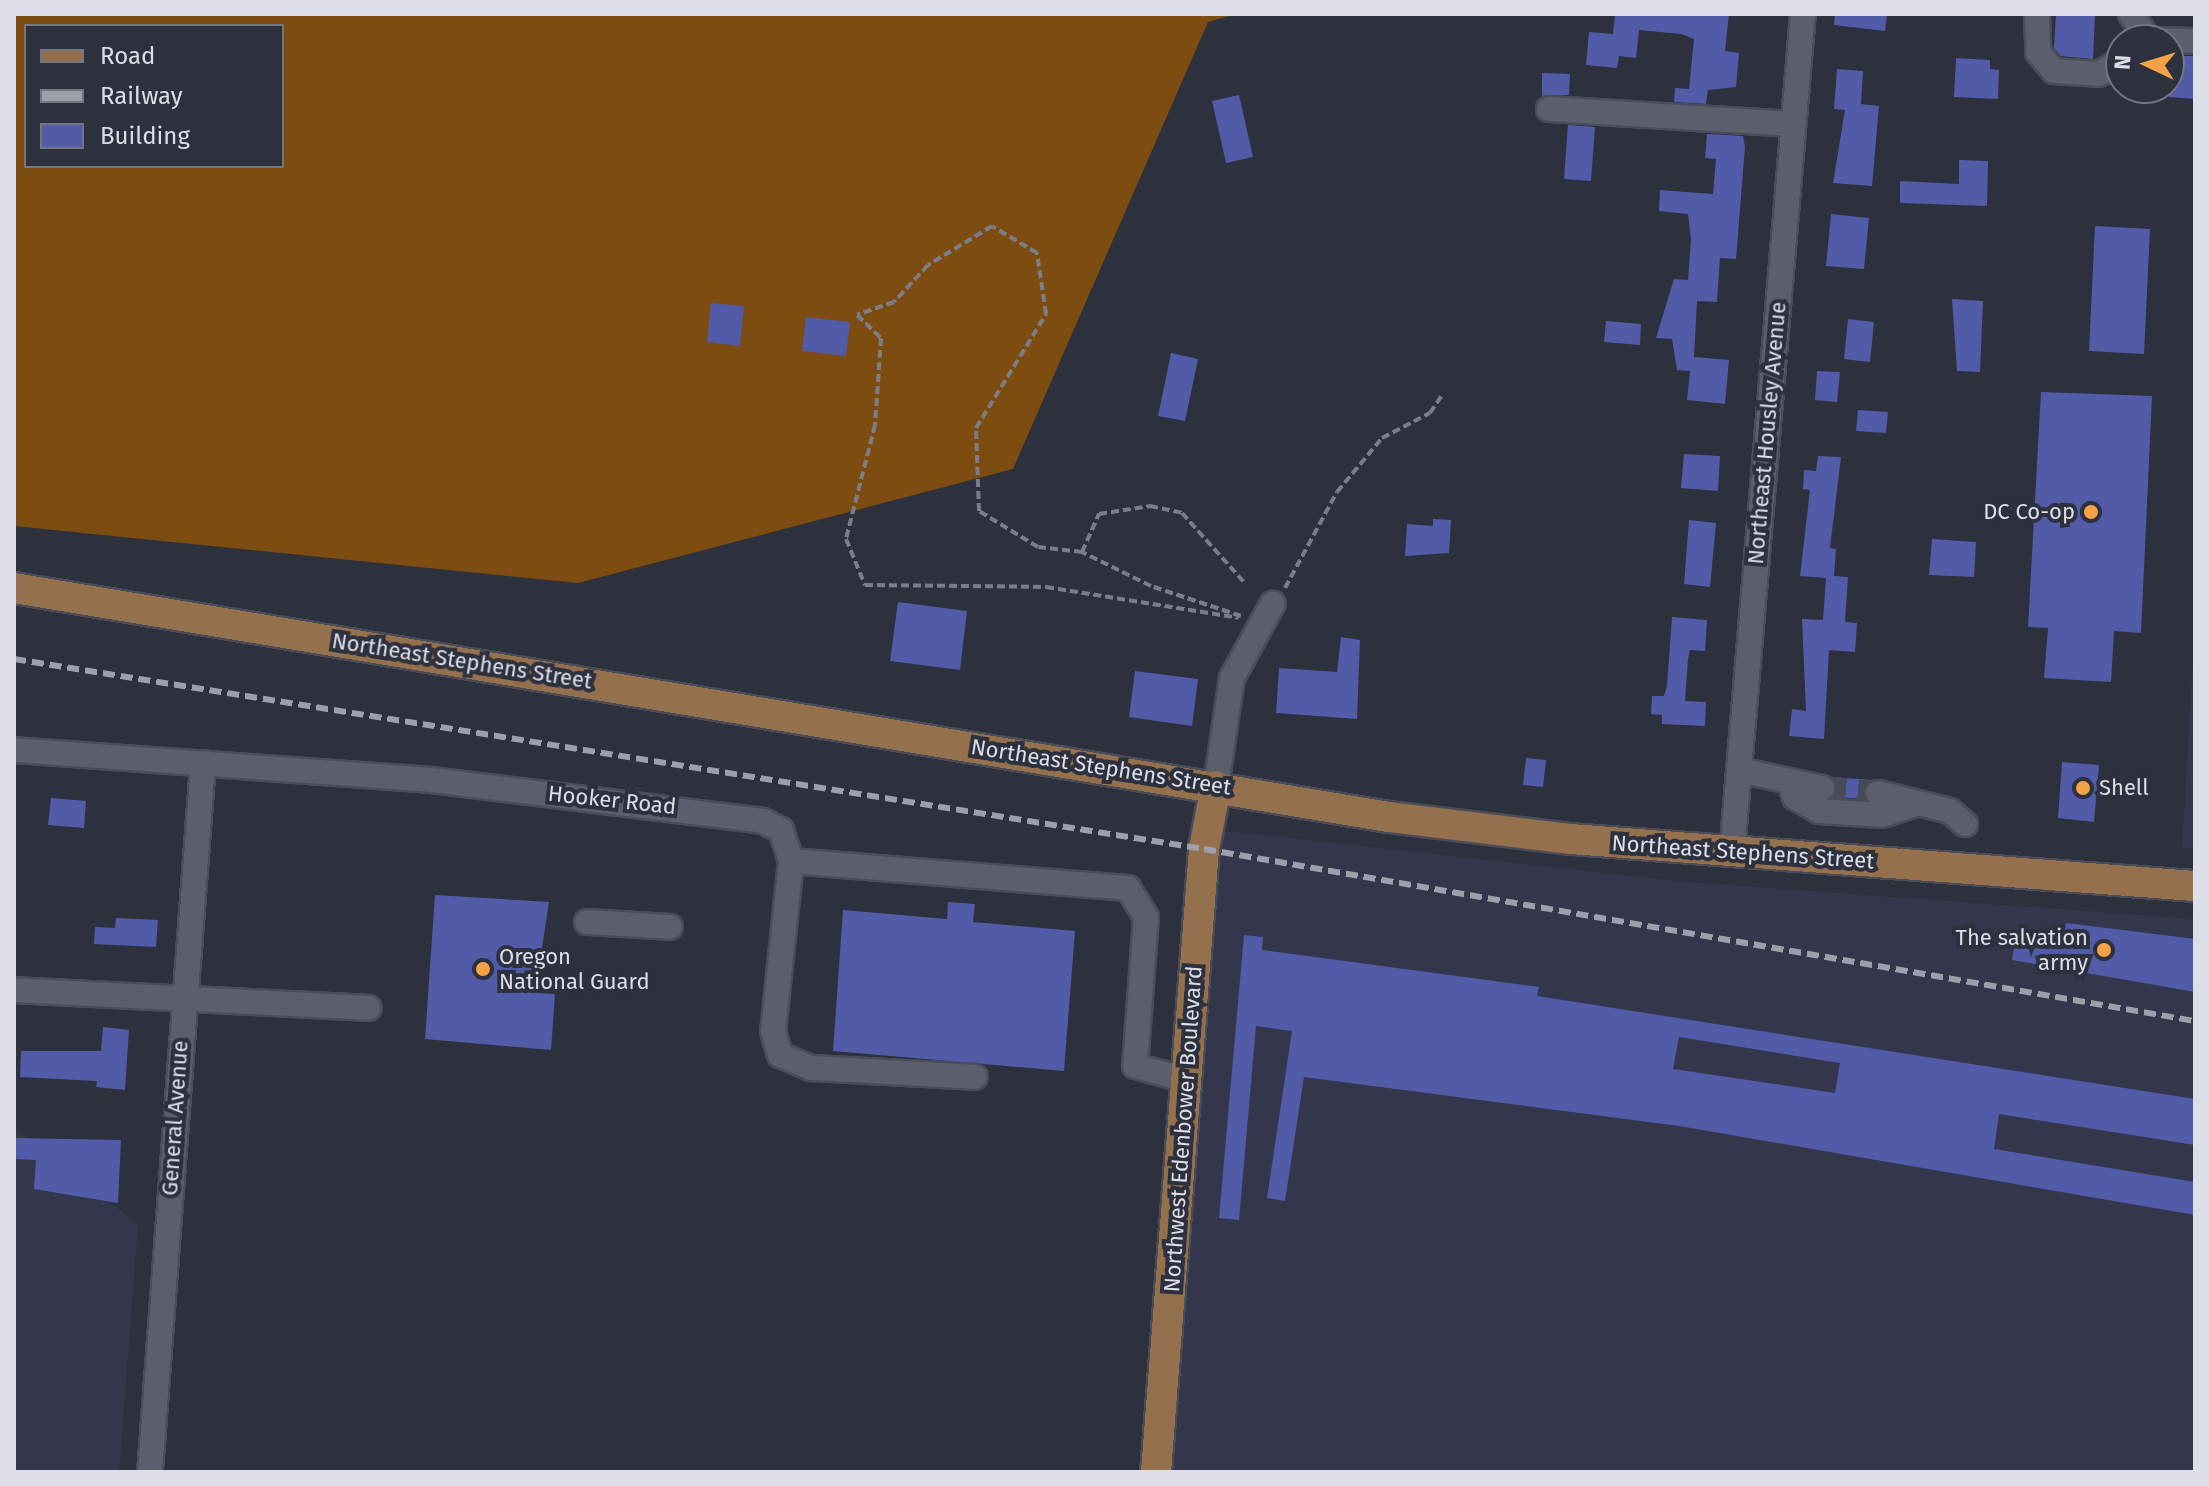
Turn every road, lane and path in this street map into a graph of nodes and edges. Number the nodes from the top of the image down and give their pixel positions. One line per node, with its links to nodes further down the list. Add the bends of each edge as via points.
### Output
1 (1803, 14): 5 (street, Northeast Housley Avenue)
2 (2037, 14): 3 (street, via 2038,52 2054,71)
3 (2105, 70)
4 (1549, 109): 5 (street)
5 (1794, 124): 13 (street, Northeast Housley Avenue)
6 (1443, 394): 10 (path, via 1430,413 1382,438 1346,481 1303,566)
7 (1082, 552): 8 (path, via 1099,514 1150,506 1182,513); 10 (path, via 1151,586); 10 (path, via 1038,547 979,511 976,428 1046,314 1037,253 992,226 928,265 894,302 857,315 881,338 875,425 846,539 865,585 1046,587)
8 (1244, 582)
9 (14, 588): 15 (main road, Northeast Stephens Street)
10 (1267, 612): 15 (street, via 1232,678)
11 (14, 750): 12 (street, Hooker Road)
12 (203, 763): 21 (street, Hooker Road, via 737,814 781,830); 26 (street, General Avenue)
13 (1739, 770): 14 (street); 20 (street, Northeast Housley Avenue)
14 (1790, 782): 16 (street); 18 (street, via 1795,797 1819,811 1882,815)
15 (1216, 786): 20 (main road, Northeast Stephens Street, via 1389,817); 29 (main road, Northwest Edenbower Boulevard)
16 (1822, 788)
17 (1878, 793): 18 (street)
18 (1912, 805): 19 (street, via 1950,811)
19 (1965, 824)
20 (1732, 852): 22 (main road, Northeast Stephens Street)
21 (791, 861): 28 (street, via 773,1031 780,1055 811,1068); 29 (street, via 1128,888 1146,917 1135,1066)
22 (2195, 886)
23 (587, 922): 24 (street)
24 (670, 927)
25 (14, 990): 26 (street)
26 (184, 1000): 27 (street); 30 (street, General Avenue)
27 (369, 1008)
28 (975, 1077)
29 (1187, 1080): 31 (main road, Northwest Edenbower Boulevard)
30 (150, 1472)
31 (1156, 1472)

